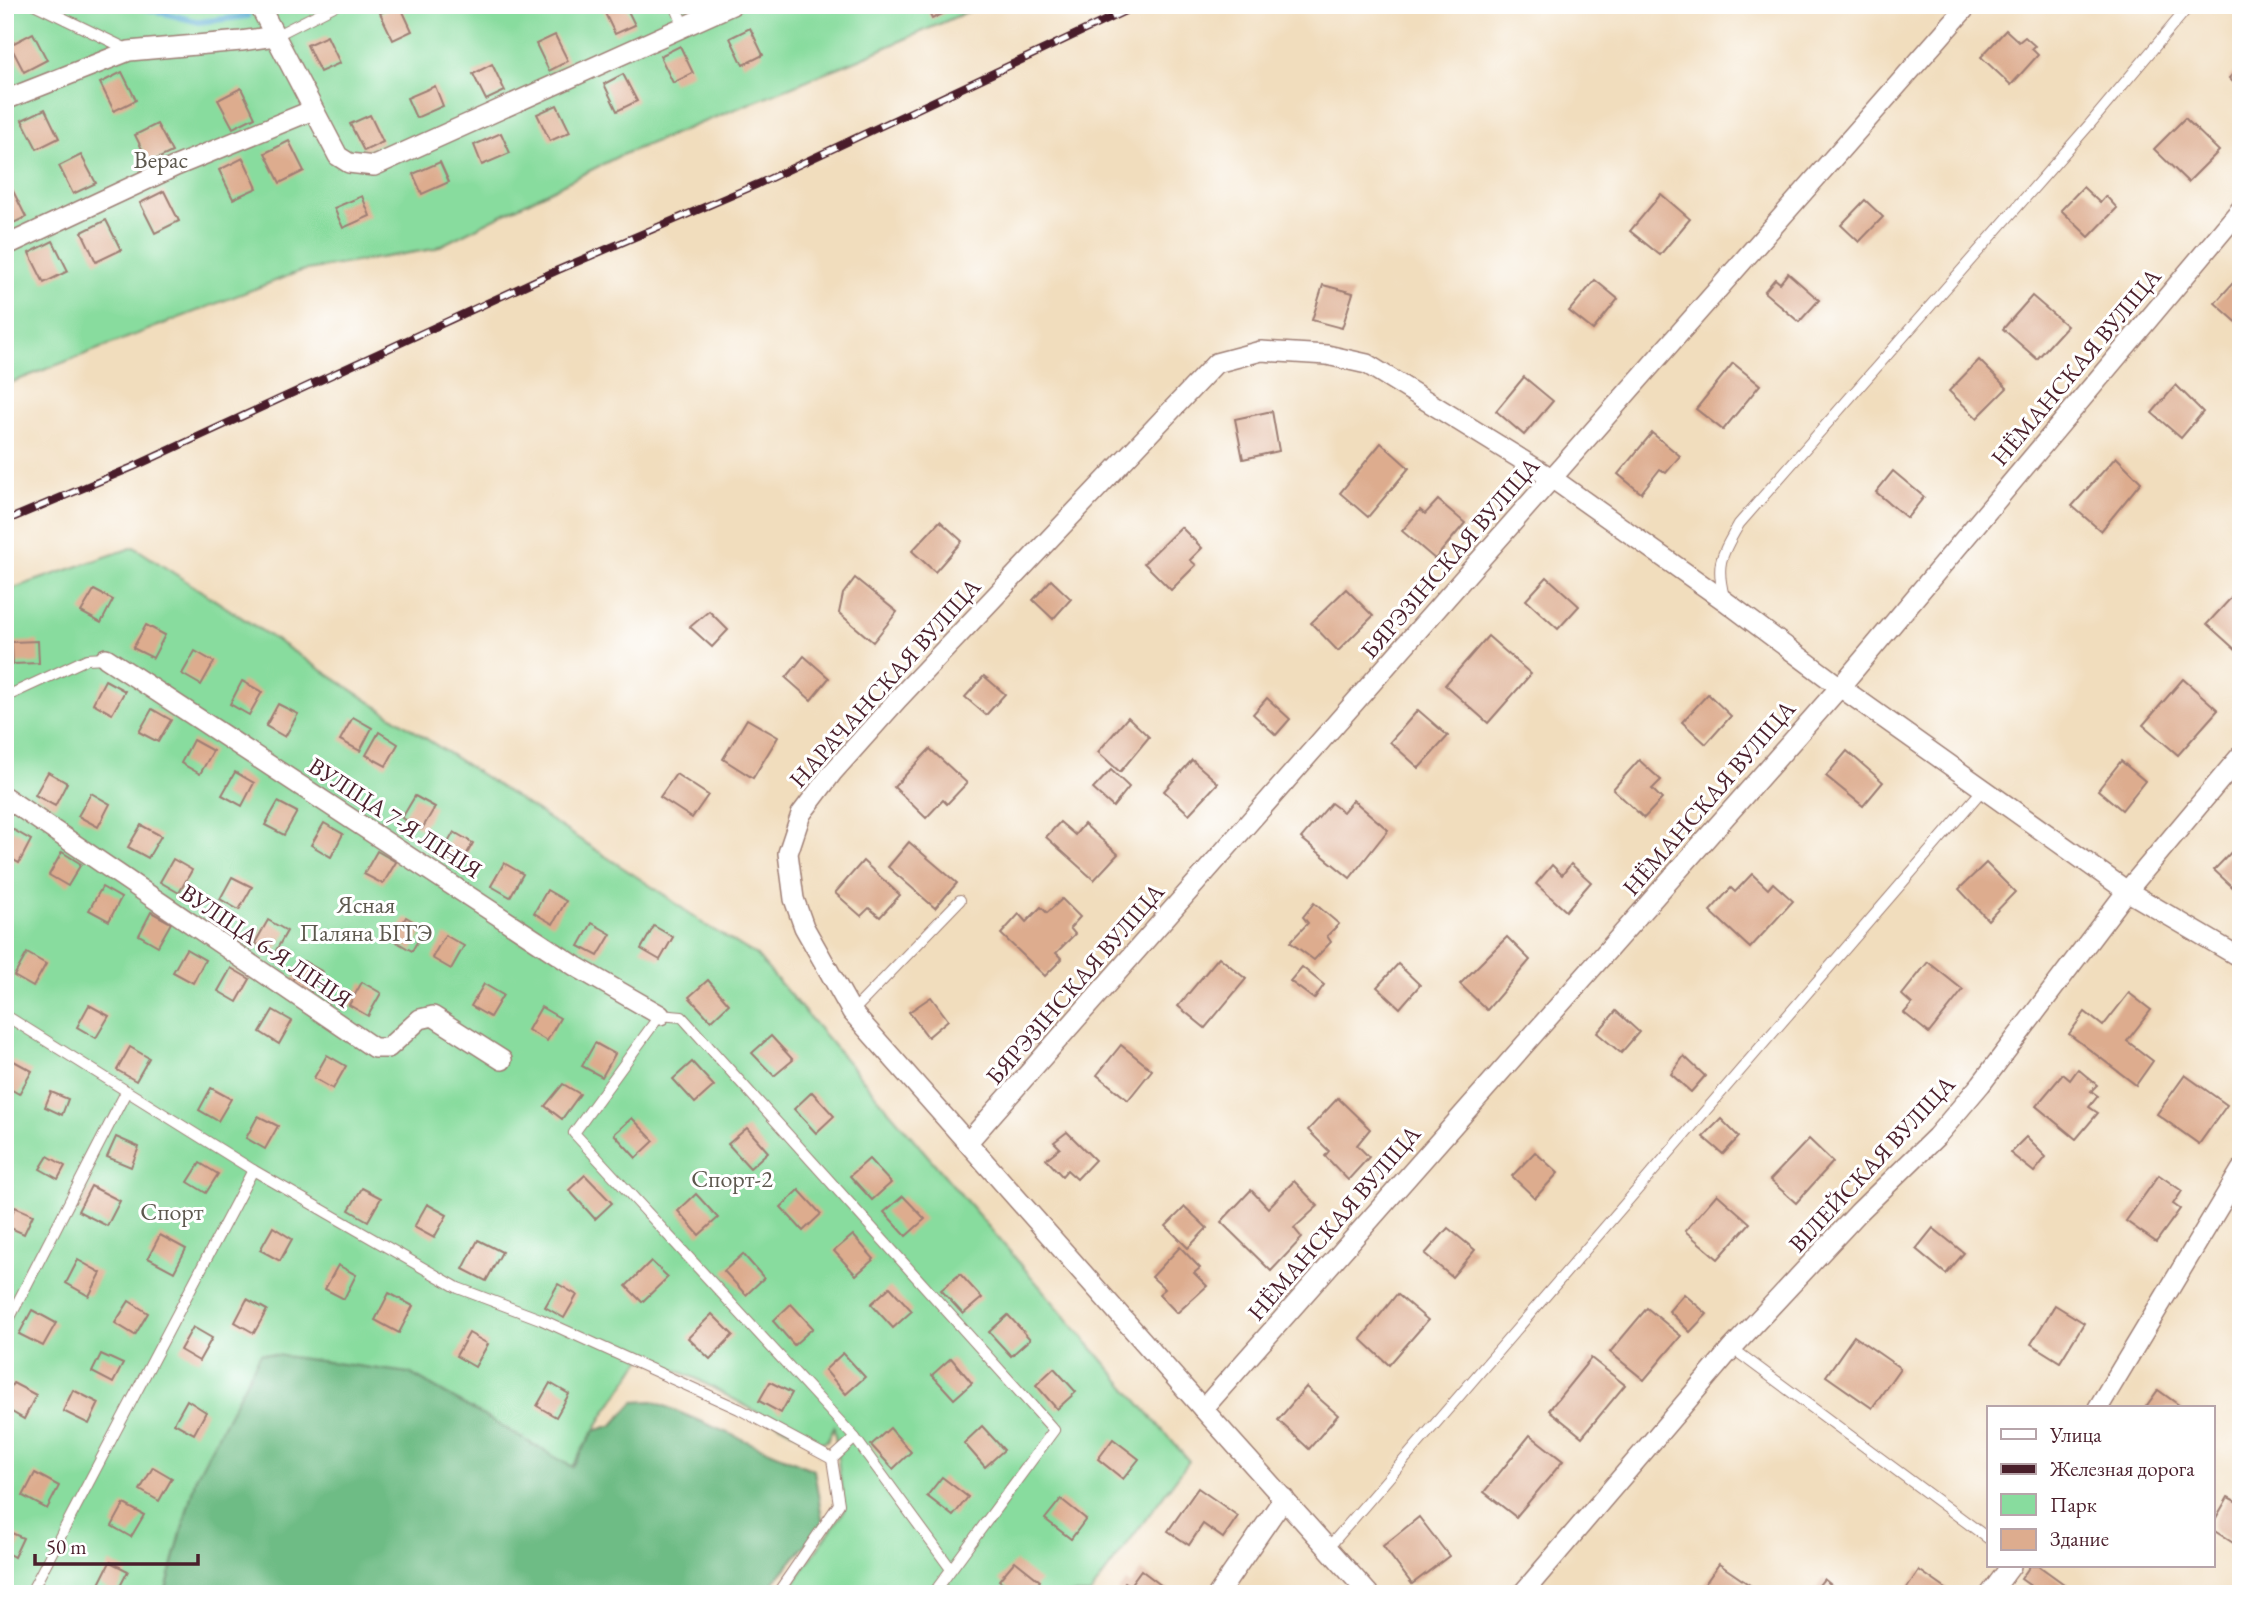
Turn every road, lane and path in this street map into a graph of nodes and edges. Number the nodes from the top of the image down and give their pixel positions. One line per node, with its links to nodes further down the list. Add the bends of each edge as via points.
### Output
1 (36, 5): 10 (lane)
2 (259, 5): 9 (street)
3 (337, 5): 9 (lane)
4 (675, 5): 8 (lane)
5 (732, 5): 8 (street)
6 (1968, 5): 15 (street, БЯРЭЗІНСКАЯ ВУЛІЦА)
7 (2190, 5): 16 (lane, via 1739,524 1720,559 1719,578)
8 (684, 27): 12 (street, via 374,166 349,163 338,156)
9 (275, 36): 10 (street); 12 (street)
10 (129, 51): 11 (street)
11 (5, 100)
12 (313, 110): 14 (street, via 176,166)
13 (2241, 209): 18 (street, НЁМАНСКАЯ ВУЛІЦА)
14 (5, 246)
15 (1553, 479): 16 (street); 26 (street, НАРАЧАНСКАЯ ВУЛІЦА, via 1367,364 1327,355 1261,351 1216,363 874,725 801,814 788,853 794,899 804,927); 31 (street, БЯРЭЗІНСКАЯ ВУЛІЦА)
16 (1726, 601): 18 (street)
17 (106, 658): 19 (lane, via 87,659); 27 (street, ВУЛІЦА 7-Я ЛІНІЯ, via 575,966)
18 (1840, 687): 21 (street); 37 (street, НЁМАНСКАЯ ВУЛІЦА)
19 (5, 697)
20 (2241, 755): 23 (street, ВІЛЕЙСКАЯ ВУЛІЦА)
21 (1984, 788): 23 (street); 42 (lane)
22 (5, 797): 29 (street, ВУЛІЦА 6-Я ЛІНІЯ, via 374,1048 388,1048 420,1019 433,1016)
23 (2127, 891): 25 (street); 35 (street, ВІЛЕЙСКАЯ ВУЛІЦА, via 1936,1137)
24 (960, 900): 26 (lane)
25 (2241, 958)
26 (852, 1012): 31 (street, НАРАЧАНСКАЯ ВУЛІЦА)
27 (660, 1015): 38 (lane, via 574,1133); 44 (lane, via 682,1017 1054,1430)
28 (5, 1016): 30 (lane)
29 (502, 1060)
30 (126, 1092): 32 (lane); 34 (lane)
31 (968, 1142): 37 (street, НАРАЧАНСКАЯ ВУЛІЦА)
32 (253, 1170): 39 (lane, via 458,1288 540,1319 739,1409); 45 (lane)
33 (2241, 1170): 36 (street)
34 (5, 1327)
35 (1732, 1348): 41 (lane); 50 (street, ВІЛЕЙСКАЯ ВУЛІЦА)
36 (2099, 1406)
37 (1203, 1409): 40 (street, НАРАЧАНСКАЯ ВУЛІЦА)
38 (855, 1438): 39 (lane); 44 (lane)
39 (832, 1459): 46 (lane, via 839,1504)
40 (1284, 1498): 42 (street, НАРАЧАНСКАЯ ВУЛІЦА); 48 (street)
41 (1987, 1538)
42 (1328, 1548): 49 (street, НАРАЧАНСКАЯ ВУЛІЦА)
43 (2010, 1568): 51 (street)
44 (951, 1569): 47 (lane)
45 (30, 1594)
46 (777, 1594)
47 (933, 1594)
48 (1218, 1594)
49 (1369, 1594)
50 (1522, 1594)
51 (1990, 1594)

